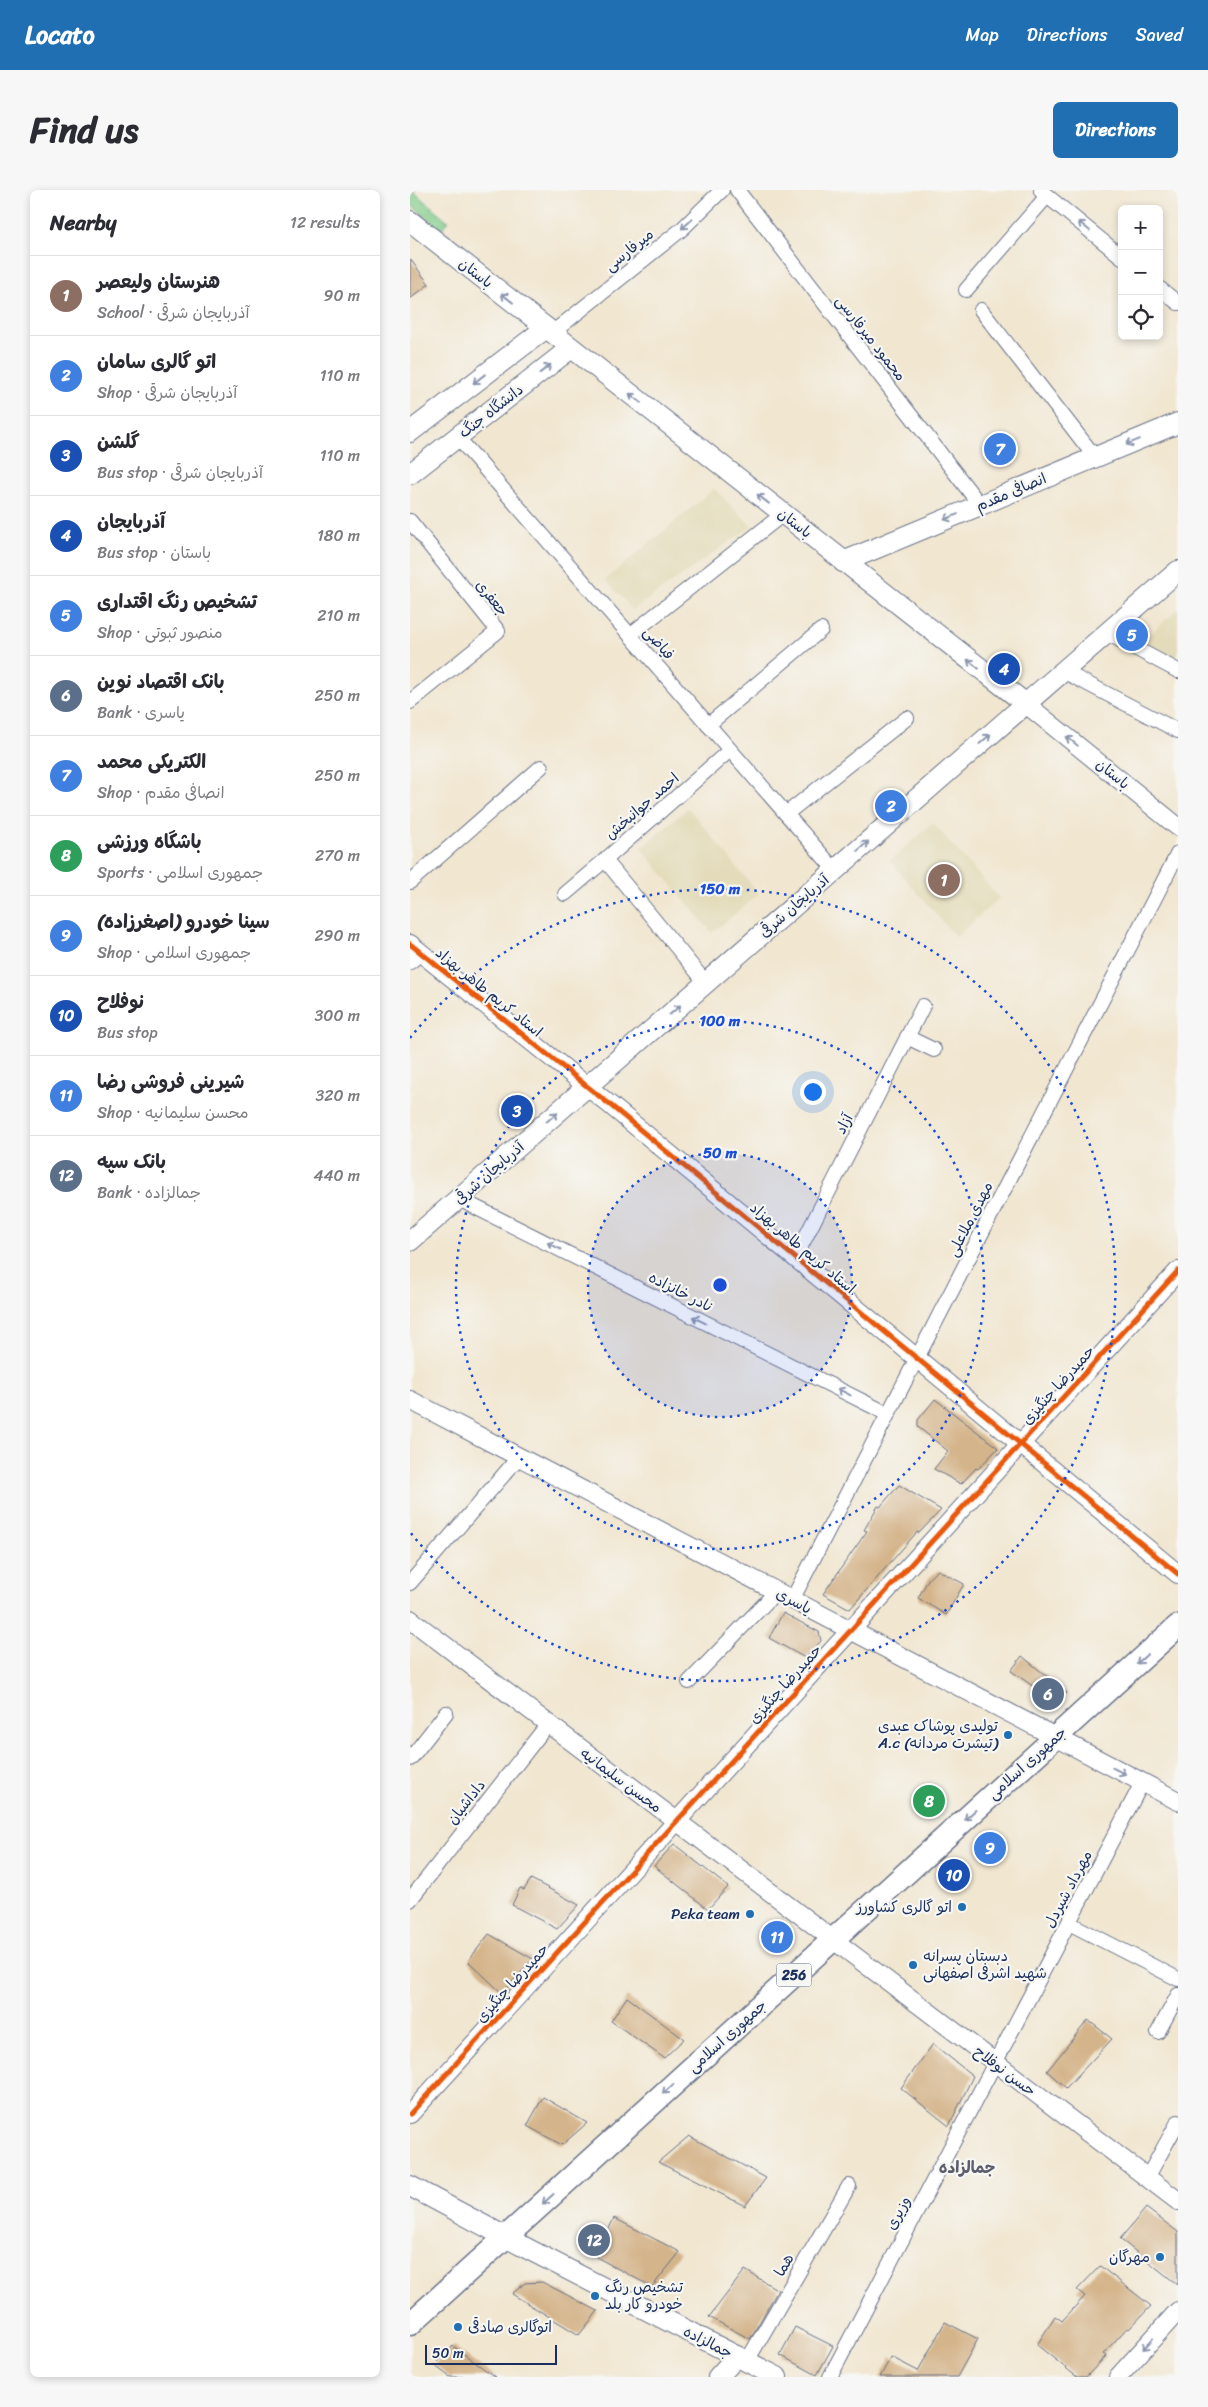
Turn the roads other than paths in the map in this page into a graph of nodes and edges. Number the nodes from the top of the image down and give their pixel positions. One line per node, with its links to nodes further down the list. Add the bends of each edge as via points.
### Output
1 (722, 190): 10 (street, میرفارسی, one-way to 10, via 682,229)
2 (737, 190): 17 (street, محمود میرفارسی)
3 (1043, 193): 5 (street, one-way to 3); 6 (street)
4 (410, 221): 10 (main road, باستان, one-way to 4)
5 (1118, 254)
6 (966, 290)
7 (1163, 291): 8 (street)
8 (1178, 303)
9 (981, 310): 15 (street)
10 (549, 330): 11 (main road, باستان); 13 (main road, one-way to 13)
11 (571, 348): 14 (main road, دانشگاه جنگ, one-way to 11); 18 (main road, باستان, one-way to 11)
12 (1178, 423): 15 (main road, انصافی مقدم, one-way to 15)
13 (410, 432)
14 (458, 438): 16 (main road, دانشگاه جنگ); 24 (street, فیاضی)
15 (1095, 457): 17 (main road, انصافی مقدم)
16 (410, 474)
17 (980, 505): 20 (main road, انصافی مقدم, one-way to 20)
18 (783, 514): 20 (main road, باستان); 24 (street)
19 (410, 521): 27 (street, جعفری, via 498,631)
20 (843, 562): 28 (main road, باستان, one-way to 20)
21 (1178, 571): 23 (main road, آذربایجان شرقی)
22 (822, 630): 30 (street)
23 (1107, 633): 25 (main road, آذربایجان شرقی); 26 (street)
24 (630, 635): 30 (street, فیاضی)
25 (1063, 671): 28 (main road, آذربایجان شرقی); 31 (street)
26 (1178, 671)
27 (410, 702)
28 (1026, 704): 35 (street, باستان, one-way to 28); 38 (main road, آذربایجان شرقی, one-way to 28)
29 (907, 718): 34 (street)
30 (708, 725): 32 (street, فیاضی)
31 (1178, 731)
32 (730, 750): 34 (street, فیاضی); 37 (street, احمد جوانبخش)
33 (541, 767): 39 (street)
34 (786, 814): 38 (street, فیاضی)
35 (1178, 827)
36 (1178, 853): 51 (street, مهدی ملاعلی)
37 (605, 860): 40 (street); 42 (street, احمد جوانبخش)
38 (835, 870): 42 (main road, آذربایجان شرقی)
39 (410, 882)
40 (565, 894)
41 (414, 953): 46 (street, استاد کریم طاهر بهزاد)
42 (706, 983): 46 (main road, آذربایجان شرقی, one-way to 42)
43 (923, 1006): 44 (street, آزاد)
44 (907, 1038): 45 (street); 49 (street, آزاد)
45 (934, 1050)
46 (587, 1087): 47 (main road, آذربایجان شرقی, one-way to 46); 49 (street, استاد کریم طاهر بهزاد)
47 (459, 1199): 48 (main road, آذربایجان شرقی); 53 (street, نادر خانزاده, one-way to 47)
48 (410, 1241)
49 (795, 1258): 51 (street, استاد کریم طاهر بهزاد)
50 (1178, 1271): 54 (street, حمیدرضا چنگیزی)
51 (917, 1358): 53 (street, مهدی ملاعلی); 54 (street, استاد کریم طاهر بهزاد)
52 (410, 1400): 55 (street, یاسری)
53 (888, 1414): 59 (street, مهدی ملاعلی)
54 (1020, 1444): 56 (street, استاد کریم طاهر بهزاد); 62 (street, حمیدرضا چنگیزی)
55 (519, 1457): 57 (street); 58 (street, یاسری)
56 (1178, 1574)
57 (410, 1583)
58 (776, 1592): 59 (street, یاسری); 63 (street)
59 (792, 1600): 62 (street, یاسری)
60 (410, 1619): 65 (street, محسن سلیمانیه)
61 (1178, 1626): 66 (main road, جمهوری اسلامی / 256, one-way to 66)
62 (850, 1631): 66 (street, یاسری); 70 (street, حمیدرضا چنگیزی)
63 (688, 1682)
64 (446, 1713): 67 (street)
65 (548, 1724): 70 (street, محسن سلیمانیه); 71 (street, داداشیان)
66 (1055, 1738): 68 (street, یاسری, one-way to 68); 73 (main road, جمهوری اسلامی / 256, one-way to 73)
67 (410, 1759)
68 (1142, 1783): 69 (street, یاسری); 72 (street, مهرداد شیردل)
69 (1178, 1801)
70 (676, 1822): 73 (street, محسن سلیمانیه); 78 (street, حمیدرضا چنگیزی)
71 (410, 1900)
72 (1069, 1923): 74 (street); 77 (street, مهرداد شیردل)
73 (832, 1941): 77 (street, حسن نوفلاح); 84 (main road, جمهوری اسلامی / 256, one-way to 84)
74 (1178, 1980)
75 (1178, 1995): 76 (street)
76 (1158, 2032)
77 (995, 2063): 80 (street, حسن نوفلاح); 90 (street, وزیری)
78 (411, 2110)
79 (1178, 2122): 80 (street)
80 (1147, 2178): 83 (street, حسن نوفلاح)
81 (410, 2186): 84 (main road, جمالزاده)
82 (849, 2186): 87 (street, هما)
83 (1178, 2201)
84 (506, 2236): 86 (main road, جمهوری اسلامی / 256); 87 (main road, جمالزاده)
85 (1178, 2311): 91 (street, one-way to 91)
86 (410, 2324)
87 (742, 2359): 88 (main road); 89 (main road, جمالزاده)
88 (718, 2377)
89 (777, 2377)
90 (830, 2377)
91 (1118, 2377)

